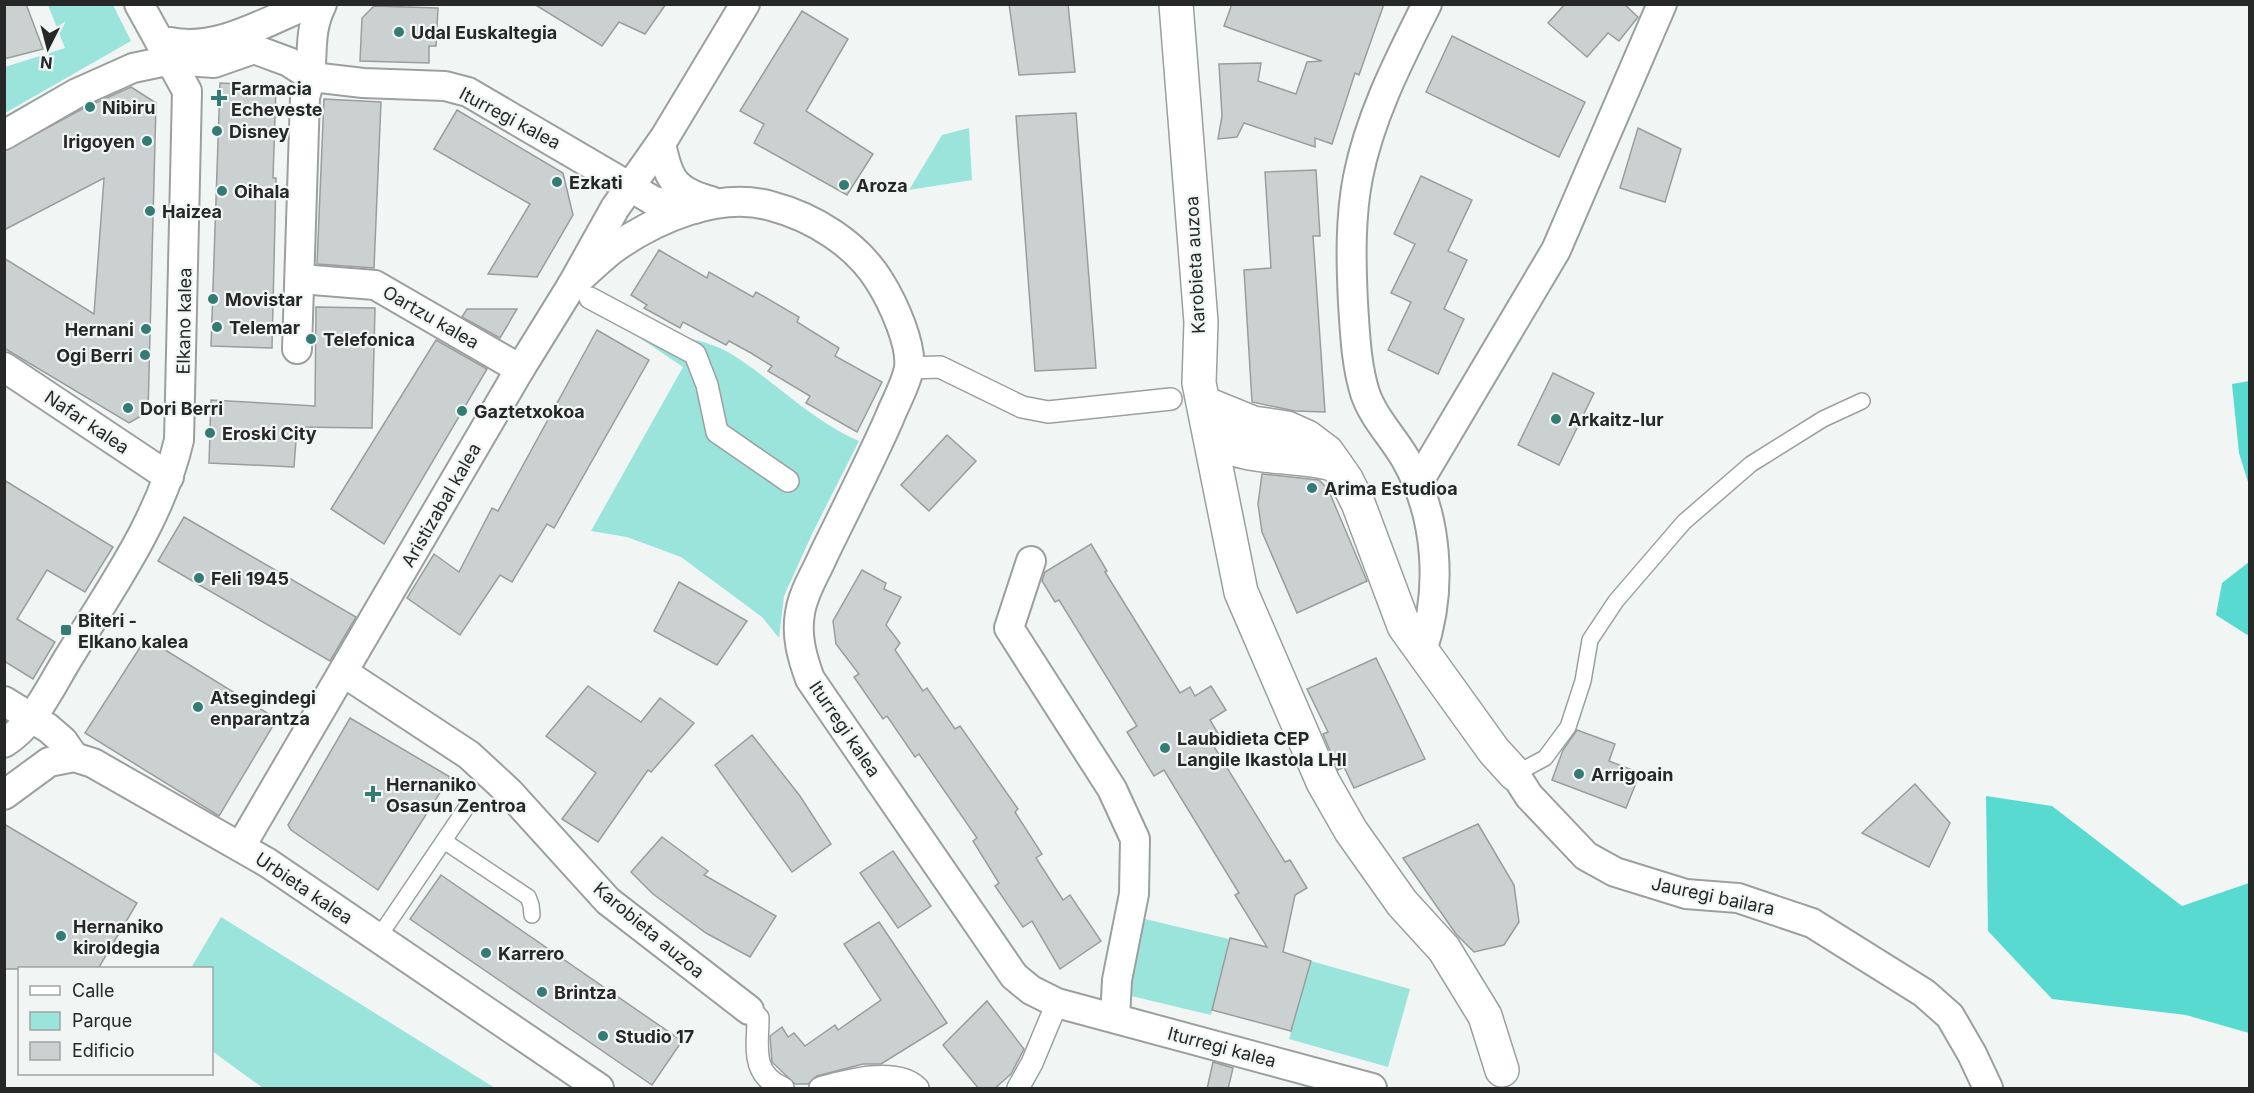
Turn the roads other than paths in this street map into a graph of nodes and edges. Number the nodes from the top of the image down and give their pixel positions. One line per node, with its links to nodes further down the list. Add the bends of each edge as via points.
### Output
1 (139, 4): 9 (street, Elkano kalea)
2 (310, 4): 10 (street)
3 (322, 4): 13 (street, via 313,21)
4 (745, 4): 16 (street, Aristizabal kalea)
5 (1155, 4): 24 (main road, Karobieta auzoa, via 1181,327)
6 (1176, 4): 24 (main road, Karobieta auzoa, via 1201,322)
7 (1427, 4): 34 (street, via 1386,87 1358,176 1352,223 1356,351 1364,390 1369,406)
8 (1662, 4): 34 (street, via 1556,250)
9 (154, 32): 10 (street, via 171,42 191,45); 11 (street, Elkano kalea)
10 (229, 39): 12 (street)
11 (171, 60): 12 (street); 14 (street, Elkano kalea); 15 (street, via 133,69 77,93)
12 (202, 62): 13 (street, via 221,61 254,49 289,62); 14 (street)
13 (312, 77): 17 (street, Iturregi kalea, via 446,86 468,92); 19 (street, via 305,97)
14 (188, 91): 32 (street, Elkano kalea, via 182,406 180,440)
15 (4, 135)
16 (663, 140): 17 (street, Aristizabal kalea); 18 (street, Iturregi kalea, via 670,177 679,189)
17 (628, 186): 18 (street, Iturregi kalea, via 654,201); 20 (street, Aristizabal kalea)
18 (707, 206): 20 (street, Iturregi kalea, via 670,218 622,243); 22 (street, Iturregi kalea, via 768,205 795,213 851,249 874,272 895,310)
19 (300, 279): 21 (street); 23 (street, Oartzu kalea, via 375,285)
20 (581, 292): 23 (street, Aristizabal kalea); 33 (street, via 695,354 707,385 717,432)
21 (297, 349)
22 (909, 368): 26 (street, via 939,368 1022,407 1048,412); 51 (street, Iturregi kalea, via 804,596 798,633 802,658 810,679 1014,976)
23 (520, 369): 38 (street, Aristizabal kalea)
24 (1197, 371): 28 (main road)
25 (7, 373): 32 (street, Nafar kalea)
26 (1171, 399)
27 (1862, 401): 43 (lane, via 1823,419 1751,464 1684,522 1616,601 1590,640 1583,681 1568,727 1545,758)
28 (1204, 403): 29 (main road); 31 (main road, via 1236,418 1287,428 1307,437 1327,452)
29 (1211, 439): 30 (main road, via 1239,452); 35 (main road)
30 (1268, 458): 31 (main road, via 1313,458); 35 (main road, via 1233,492)
31 (1336, 465): 37 (main road, via 1358,503 1404,626)
32 (169, 477): 40 (street, Elkano kalea, via 136,547)
33 (788, 481)
34 (1419, 481): 37 (street, via 1430,527 1436,582 1430,627)
35 (1223, 513): 53 (main road, via 1241,592 1314,761 1351,831 1402,903 1419,940)
36 (1031, 561): 52 (street, via 1009,628 1112,789 1135,839 1134,894 1117,980)
37 (1422, 651): 43 (main road)
38 (343, 672): 47 (street, Aristizabal kalea); 50 (street, Karobieta auzoa, via 469,755 509,792 608,901)
39 (4, 700): 40 (street, Urbieta kalea)
40 (31, 719): 41 (street, Elkano kalea); 42 (street, Urbieta kalea, via 63,741)
41 (4, 743)
42 (75, 757): 44 (street, via 49,762); 47 (street, Urbieta kalea, via 93,763)
43 (1515, 774): 54 (street, Jauregi bailara, via 1529,796 1586,856 1615,873 1686,894 1738,898 1812,923 1924,993 1950,1017)
44 (4, 795)
45 (466, 808): 46 (lane)
46 (444, 841): 48 (lane, via 528,897); 49 (lane)
47 (241, 846): 49 (street, Urbieta kalea)
48 (532, 915)
49 (378, 938): 55 (street, Urbieta kalea)
50 (749, 1010): 56 (street, Karobieta auzoa, via 758,1018 759,1067)
51 (1054, 1012): 52 (street, Iturregi kalea); 59 (street)
52 (1115, 1018): 60 (street, Iturregi kalea)
53 (1506, 1080)
54 (1984, 1084)
55 (599, 1089)
56 (783, 1089)
57 (820, 1089): 58 (street, via 858,1077 912,1082)
58 (918, 1089)
59 (1018, 1089)
60 (1372, 1089)

